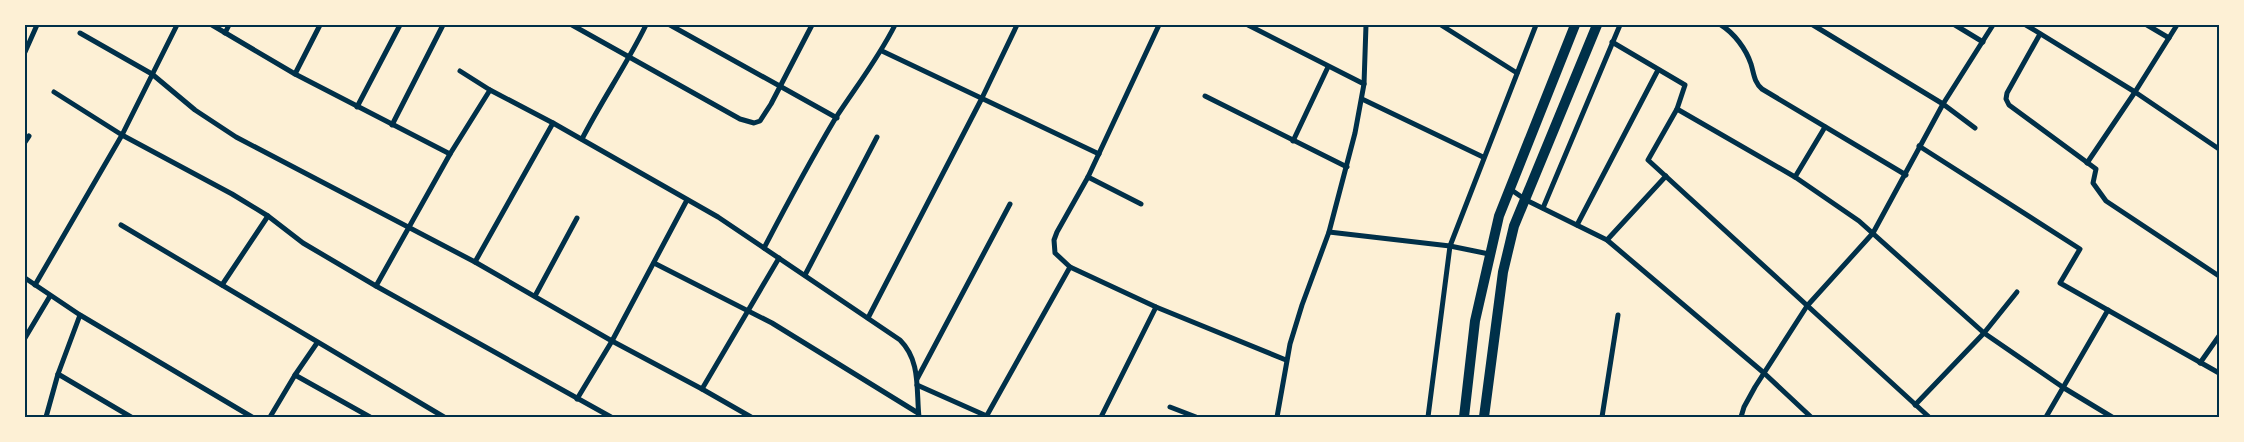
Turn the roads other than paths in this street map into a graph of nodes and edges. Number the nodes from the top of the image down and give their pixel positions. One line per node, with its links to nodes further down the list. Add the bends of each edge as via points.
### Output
1 (37, 25): 36 (street)
2 (177, 25): 42 (street)
3 (212, 25): 30 (street)
4 (229, 25): 30 (street)
5 (320, 25): 43 (street)
6 (400, 25): 53 (street)
7 (443, 25): 57 (street)
8 (572, 25): 37 (street)
9 (646, 25): 37 (street)
10 (670, 25): 45 (street)
11 (812, 25): 45 (street)
12 (895, 25): 35 (street)
13 (1017, 25): 50 (street)
14 (1159, 25): 69 (street)
15 (1248, 25): 38 (street)
16 (1366, 25): 44 (street)
17 (1441, 25): 41 (street)
18 (1536, 25): 41 (street)
19 (1575, 25): 77 (main road)
20 (1597, 25): 79 (main road)
21 (1620, 25): 33 (street)
22 (1721, 25): 58 (street, via 1746,53 1762,90)
23 (1814, 25): 52 (street)
24 (1956, 25): 34 (street)
25 (1993, 25): 34 (street)
26 (2026, 25): 31 (street)
27 (2147, 25): 32 (street)
28 (2177, 25): 32 (street)
29 (80, 33): 42 (street)
30 (225, 33): 43 (street)
31 (2040, 34): 48 (street); 71 (street, via 2006,99 2014,109)
32 (2169, 38): 48 (street)
33 (1612, 42): 39 (street); 82 (street)
34 (1983, 42): 52 (street)
35 (882, 51): 50 (street); 55 (street)
36 (25, 52)
37 (631, 56): 45 (street, via 754,123 760,121); 63 (street)
38 (1328, 67): 44 (street); 64 (street)
39 (1658, 70): 54 (street, via 1685,86); 86 (street)
40 (460, 71): 46 (street)
41 (1516, 73): 70 (street)
42 (152, 74): 60 (street); 87 (street, via 236,137)
43 (295, 74): 53 (street)
44 (1364, 84): 51 (street)
45 (780, 86): 55 (street)
46 (490, 90): 56 (street); 68 (street)
47 (54, 92): 60 (street)
48 (2135, 92): 67 (street); 71 (street)
49 (1205, 96): 64 (street)
50 (982, 98): 69 (street); 113 (street)
51 (1362, 98): 70 (street); 72 (street)
52 (1943, 104): 59 (street); 66 (street)
53 (357, 107): 57 (street)
54 (1677, 109): 74 (street, via 1648,160); 76 (street)
55 (837, 118): 92 (street)
56 (553, 122): 63 (street); 95 (street)
57 (392, 125): 68 (street)
58 (1825, 127): 73 (street); 76 (street)
59 (1975, 128)
60 (122, 135): 83 (street); 101 (street)
61 (29, 136): 65 (street)
62 (877, 137): 98 (street)
63 (582, 139): 78 (street)
64 (1293, 141): 72 (street)
65 (25, 142)
66 (1919, 146): 73 (street); 110 (street, via 2080,249 2060,282)
67 (2219, 149)
68 (450, 154): 87 (street)
69 (1099, 154): 75 (street)
70 (1483, 157): 91 (street)
71 (2087, 163): 99 (street, via 2096,169 2093,183 2106,201)
72 (1347, 167): 88 (street)
73 (1906, 175): 89 (street)
74 (1666, 176): 90 (street); 108 (street)
75 (1088, 177): 81 (street); 97 (street, via 1054,240 1055,253)
76 (1795, 177): 89 (street)
77 (1509, 189): 79 (street); 93 (main road)
78 (687, 200): 92 (street); 96 (street)
79 (1526, 200): 82 (street); 146 (main road, via 1507,251)
80 (1010, 204): 125 (street)
81 (1141, 204)
82 (1544, 208): 86 (street)
83 (268, 216): 102 (street); 103 (street, via 303,243)
84 (577, 218): 106 (street)
85 (121, 225): 102 (street)
86 (1577, 225): 90 (street)
87 (408, 227): 95 (street); 103 (street)
88 (1328, 232): 91 (street); 119 (street)
89 (1873, 233): 108 (street); 114 (street)
90 (1608, 240): 121 (street)
91 (1450, 246): 93 (street); 144 (street)
92 (764, 248): 94 (street)
93 (1489, 254): 145 (main road, via 1475,321)
94 (779, 258): 98 (street); 109 (street)
95 (475, 262): 106 (street)
96 (654, 263): 109 (street); 117 (street)
97 (1070, 267): 107 (street); 140 (street)
98 (805, 275): 113 (street)
99 (2219, 276)
100 (25, 278): 101 (street)
101 (35, 285): 105 (street)
102 (222, 285): 118 (street)
103 (376, 286): 128 (street)
104 (2017, 292): 114 (street)
105 (50, 296): 111 (street); 116 (street)
106 (535, 296): 117 (street)
107 (1156, 306): 119 (street); 141 (street)
108 (1807, 306): 121 (street); 129 (street)
109 (750, 310): 127 (street); 131 (street)
110 (2108, 310): 120 (street); 126 (street)
111 (80, 315): 123 (street); 135 (street)
112 (1618, 315): 147 (street)
113 (868, 318): 125 (street, via 908,348)
114 (1984, 333): 126 (street); 129 (street)
115 (2219, 336): 120 (street)
116 (25, 338)
117 (612, 341): 127 (street); 128 (street)
118 (317, 343): 124 (street); 132 (street)
119 (1286, 360): 143 (street)
120 (2200, 363): 122 (street)
121 (1764, 373): 148 (street); 149 (street)
122 (2219, 373)
123 (58, 374): 133 (street); 134 (street)
124 (295, 376): 136 (street); 137 (street)
125 (917, 382): 131 (street); 140 (street)
126 (2064, 388): 151 (street); 152 (street)
127 (702, 389): 139 (street)
128 (578, 399): 138 (street)
129 (1915, 405): 150 (street)
130 (1170, 407): 142 (street)
131 (918, 415)
132 (440, 416)
133 (46, 417)
134 (131, 417)
135 (252, 417)
136 (270, 417)
137 (370, 417)
138 (611, 417)
139 (751, 417)
140 (987, 417)
141 (1101, 417)
142 (1196, 417)
143 (1277, 417)
144 (1428, 417)
145 (1464, 417)
146 (1484, 417)
147 (1602, 417)
148 (1741, 417)
149 (1811, 417)
150 (1929, 417)
151 (2046, 417)
152 (2112, 417)

